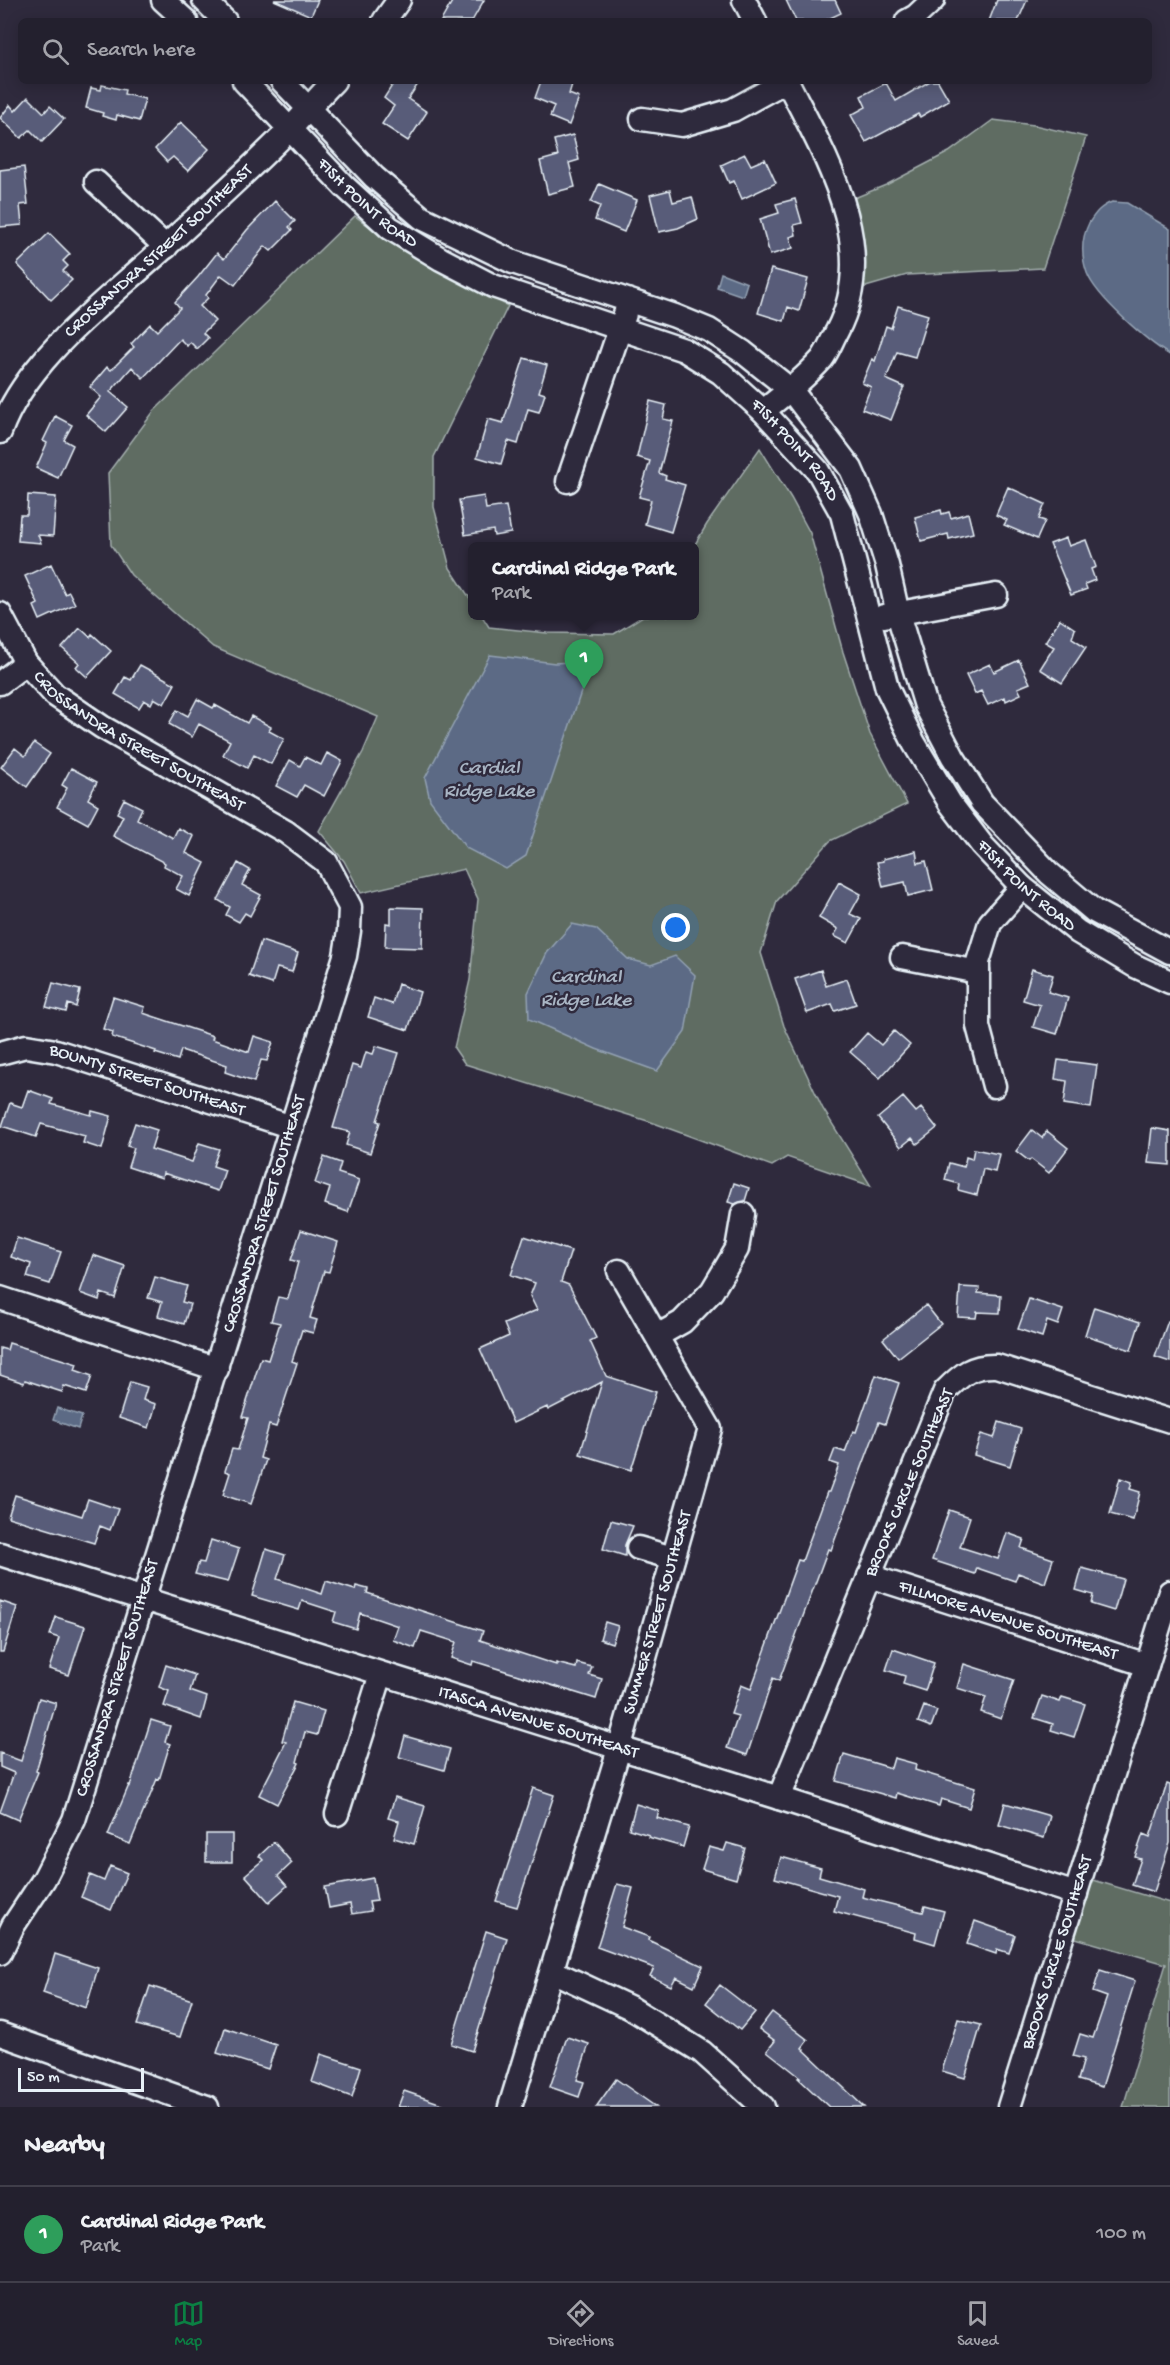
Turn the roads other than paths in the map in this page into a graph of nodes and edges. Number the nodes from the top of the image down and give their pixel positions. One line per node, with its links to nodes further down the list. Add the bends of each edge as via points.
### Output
1 (163, 0): 6 (street)
2 (204, 0): 7 (street)
3 (399, 0): 8 (street)
4 (744, 0): 9 (street)
5 (933, 0): 10 (street)
6 (183, 18)
7 (222, 18)
8 (386, 18)
9 (753, 18)
10 (912, 18)
11 (247, 84): 18 (street, FISH POINT ROAD)
12 (285, 84): 16 (street, FISH POINT ROAD)
13 (331, 84): 16 (street, CROSSANDRA STREET SOUTHEAST)
14 (781, 84): 17 (street, via 733,110 682,125)
15 (789, 84): 23 (street, via 837,180 850,230 855,277 846,314 823,357)
16 (308, 108): 18 (street, CROSSANDRA STREET SOUTHEAST); 21 (street, FISH POINT ROAD, via 374,177 422,218 513,262)
17 (642, 119)
18 (289, 130): 20 (street, CROSSANDRA STREET SOUTHEAST); 22 (street, FISH POINT ROAD, via 390,228 441,259 493,286)
19 (96, 182): 20 (street)
20 (166, 247): 25 (street, CROSSANDRA STREET SOUTHEAST, via 34,372)
21 (630, 301): 22 (street); 23 (street, FISH POINT ROAD, via 709,330)
22 (621, 327): 24 (street, FISH POINT ROAD, via 684,350 721,373); 26 (street)
23 (791, 390): 24 (street); 29 (street, FISH POINT ROAD, via 851,469 887,565)
24 (763, 411): 30 (street, FISH POINT ROAD, via 818,471 842,514)
25 (0, 432)
26 (568, 481)
27 (996, 595): 29 (street)
28 (0, 614): 31 (street, CROSSANDRA STREET SOUTHEAST)
29 (898, 614): 30 (street); 34 (street, FISH POINT ROAD, via 927,706 982,803 1049,873 1094,911)
30 (871, 619): 33 (street, FISH POINT ROAD, via 887,688 914,743 982,845)
31 (26, 663): 32 (street); 40 (street, CROSSANDRA STREET SOUTHEAST, via 56,695 102,727 286,832 326,862 341,888 350,907 345,956)
32 (0, 683)
33 (1022, 887): 36 (street, via 990,923); 37 (street, FISH POINT ROAD, via 1078,932)
34 (1170, 952)
35 (902, 957): 36 (street)
36 (978, 972): 39 (street, via 978,1026)
37 (1170, 982)
38 (0, 1053): 40 (street, BOUNTY STREET SOUTHEAST, via 26,1046 56,1051)
39 (994, 1086)
40 (292, 1127): 45 (street, CROSSANDRA STREET SOUTHEAST)
41 (742, 1214): 44 (street, via 737,1249 712,1290 682,1322)
42 (619, 1271): 44 (street, SUMMER STREET SOUTHEAST)
43 (0, 1298): 45 (street)
44 (657, 1336): 49 (street, SUMMER STREET SOUTHEAST, via 710,1429)
45 (217, 1369): 52 (street, CROSSANDRA STREET SOUTHEAST)
46 (1170, 1421): 50 (street, BROOKS CIRCLE SOUTHEAST, via 997,1366 982,1365 962,1374 945,1391)
47 (638, 1548): 49 (street)
48 (0, 1554): 52 (street, ITASCA AVENUE SOUTHEAST)
49 (673, 1558): 55 (street, SUMMER STREET SOUTHEAST)
50 (869, 1576): 53 (street, FILLMORE AVENUE SOUTHEAST); 56 (street, BROOKS CIRCLE SOUTHEAST)
51 (1170, 1592): 53 (street, BROOKS CIRCLE SOUTHEAST)
52 (143, 1600): 54 (street, ITASCA AVENUE SOUTHEAST); 59 (street, CROSSANDRA STREET SOUTHEAST, via 74,1820)
53 (1147, 1665): 58 (street, BROOKS CIRCLE SOUTHEAST)
54 (381, 1674): 55 (street, ITASCA AVENUE SOUTHEAST); 57 (street)
55 (620, 1749): 56 (street, ITASCA AVENUE SOUTHEAST); 60 (street, SUMMER STREET SOUTHEAST)
56 (779, 1798): 58 (street, ITASCA AVENUE SOUTHEAST)
57 (338, 1814)
58 (1076, 1894): 65 (street, BROOKS CIRCLE SOUTHEAST)
59 (0, 1953)
60 (552, 1971): 63 (street, SUMMER STREET SOUTHEAST); 64 (street, via 631,2008 702,2052)
61 (0, 2034): 62 (street)
62 (207, 2107)
63 (510, 2107)
64 (763, 2107)
65 (1009, 2107)

